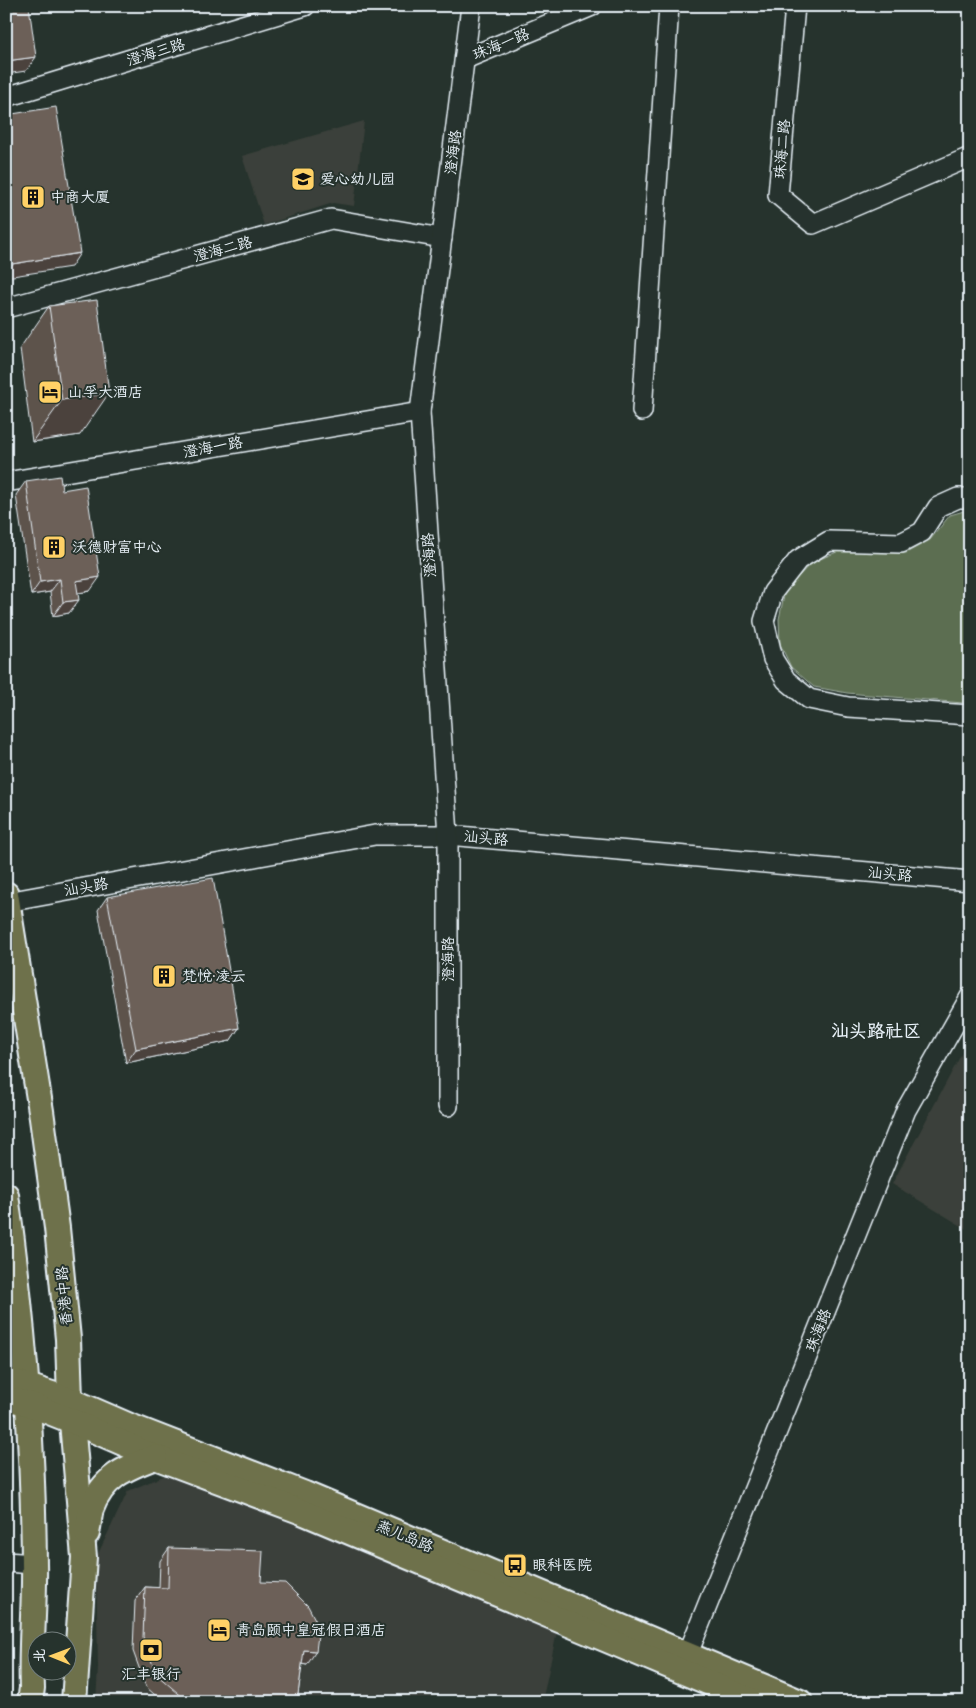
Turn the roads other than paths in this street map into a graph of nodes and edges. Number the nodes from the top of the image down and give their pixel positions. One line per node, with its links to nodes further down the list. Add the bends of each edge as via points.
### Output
1 (305, 6): 7 (street, 澄海三路)
2 (471, 6): 6 (street, 澄海路)
3 (592, 6): 6 (street, 珠海一路)
4 (669, 6): 11 (street)
5 (795, 6): 8 (street, 珠海二路, via 778,195 813,224)
6 (465, 59): 9 (street, 澄海路)
7 (6, 97)
8 (970, 156)
9 (442, 238): 10 (street, 澄海二路, via 331,219); 12 (street, 澄海路)
10 (6, 308)
11 (642, 411)
12 (420, 412): 13 (street, 澄海一路); 16 (street, 澄海路)
13 (6, 482)
14 (970, 498): 15 (street, via 958,498 938,507 922,532 901,544 829,541 798,560 773,592 764,621 773,658 786,680 809,699 848,707)
15 (970, 715)
16 (448, 835): 17 (street, 汕头路); 18 (street, 汕头路, via 374,835); 20 (street, 澄海路)
17 (970, 881)
18 (7, 898): 26 (main road, 香港中路, via 57,1228)
19 (970, 997): 31 (street, 珠海路, via 906,1110)
20 (448, 1106)
21 (6, 1196): 22 (main road)
22 (14, 1261): 23 (main road); 24 (main road)
23 (6, 1296)
24 (21, 1389): 25 (main road, 燕儿岛路); 26 (main road, 燕儿岛路); 30 (main road)
25 (6, 1398)
26 (71, 1410): 27 (main road, 燕儿岛路); 28 (main road, 香港中路); 31 (main road, 燕儿岛路, via 130,1426 305,1494)
27 (154, 1457): 28 (main road, via 128,1466 106,1482 91,1510); 31 (main road, 燕儿岛路)
28 (84, 1556): 33 (main road, 香港中路)
29 (6, 1562): 30 (street)
30 (34, 1564): 32 (main road)
31 (684, 1663): 34 (main road, 燕儿岛路); 35 (main road, 燕儿岛路)
32 (30, 1702)
33 (74, 1702)
34 (755, 1702)
35 (800, 1702)

